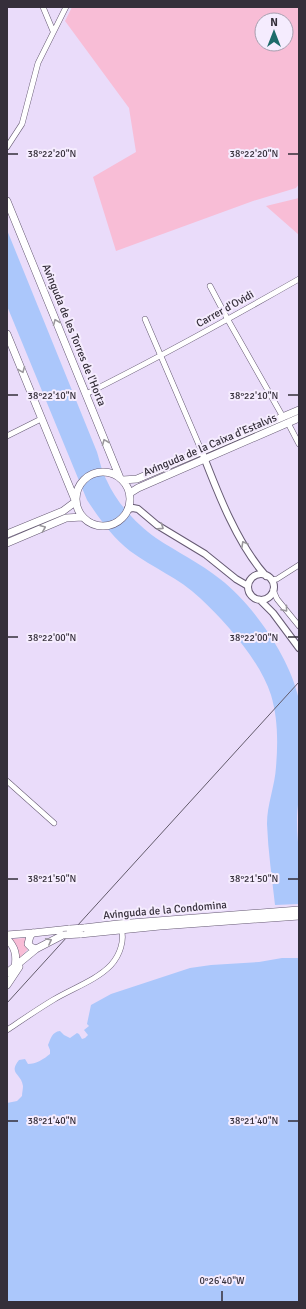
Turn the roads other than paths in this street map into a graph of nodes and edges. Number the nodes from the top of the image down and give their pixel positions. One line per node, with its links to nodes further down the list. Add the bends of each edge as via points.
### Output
1 (43, 7): 3 (street)
2 (66, 7): 3 (street)
3 (53, 31): 4 (street, via 38,63 22,124)
4 (7, 147)
5 (7, 201): 12 (main road, Avinguda de les Torres de l'Horta, one-way to 5)
6 (299, 279): 9 (street, Carrer d'Ovidi)
7 (210, 286): 9 (street)
8 (145, 319): 11 (street)
9 (228, 320): 11 (street, Carrer d'Ovidi); 14 (street)
10 (7, 334): 16 (main road, one-way to 16)
11 (160, 356): 12 (street, Carrer d'Ovidi); 20 (street)
12 (86, 394): 21 (main road, Avinguda de les Torres de l'Horta, one-way to 12)
13 (299, 410): 14 (main road, Avinguda de la Caixa d'Estalvis)
14 (282, 417): 20 (main road, Avinguda de la Caixa d'Estalvis)
15 (299, 418): 17 (main road, Avinguda de la Caixa d'Estalvis)
16 (42, 419): 18 (street); 23 (main road)
17 (288, 423): 19 (street); 20 (main road, Avinguda de la Caixa d'Estalvis)
18 (7, 436)
19 (299, 444)
20 (203, 455): 21 (main road, Avinguda de la Caixa d'Estalvis, via 136,479); 22 (main road, Avinguda de la Caixa d'Estalvis); 29 (street, one-way to 20, via 233,525)
21 (121, 479): 22 (main road); 23 (main road, via 107,472 91,474 82,480 77,488)
22 (130, 493): 24 (main road)
23 (75, 501): 25 (main road); 26 (main road, via 63,512)
24 (128, 509): 25 (main road, via 119,522 107,526 92,524); 31 (street, one-way to 31, via 138,508 157,524 205,554)
25 (82, 516): 27 (main road, one-way to 25, via 66,518)
26 (7, 534)
27 (7, 543)
28 (299, 565): 30 (street)
29 (266, 576): 30 (street); 31 (street, via 253,577)
30 (272, 580): 32 (street)
31 (248, 586): 34 (street, via 250,595)
32 (274, 590): 33 (street); 36 (street, one-way to 36, via 277,599)
33 (270, 597): 34 (street); 35 (street)
34 (260, 600): 35 (street)
35 (273, 613): 37 (street)
36 (299, 626)
37 (299, 648)
38 (7, 781): 39 (street)
39 (54, 824)
40 (299, 910): 41 (main road, Avinguda de la Condomina)
41 (274, 915): 42 (main road, Avinguda de la Condomina); 43 (main road, Avinguda de la Condomina)
42 (299, 916)
43 (120, 927): 44 (main road, Avinguda de la Condomina); 53 (street, via 122,946 111,964 99,974)
44 (82, 931): 45 (main road, Avinguda de la Condomina, bridge, via 70,928); 48 (main road, Avinguda de la Condomina, one-way to 44, bridge, via 63,935)
45 (33, 933): 46 (main road, Avinguda de la Condomina); 48 (main road, via 28,944)
46 (7, 934)
47 (7, 939): 50 (main road, via 16,954)
48 (36, 948): 49 (main road, Avinguda de la Condomina)
49 (25, 958): 50 (main road, Avinguda de la Condomina); 52 (main road)
50 (14, 968): 51 (main road, Avinguda de la Condomina); 52 (main road)
51 (7, 973)
52 (8, 984)
53 (7, 1030)

